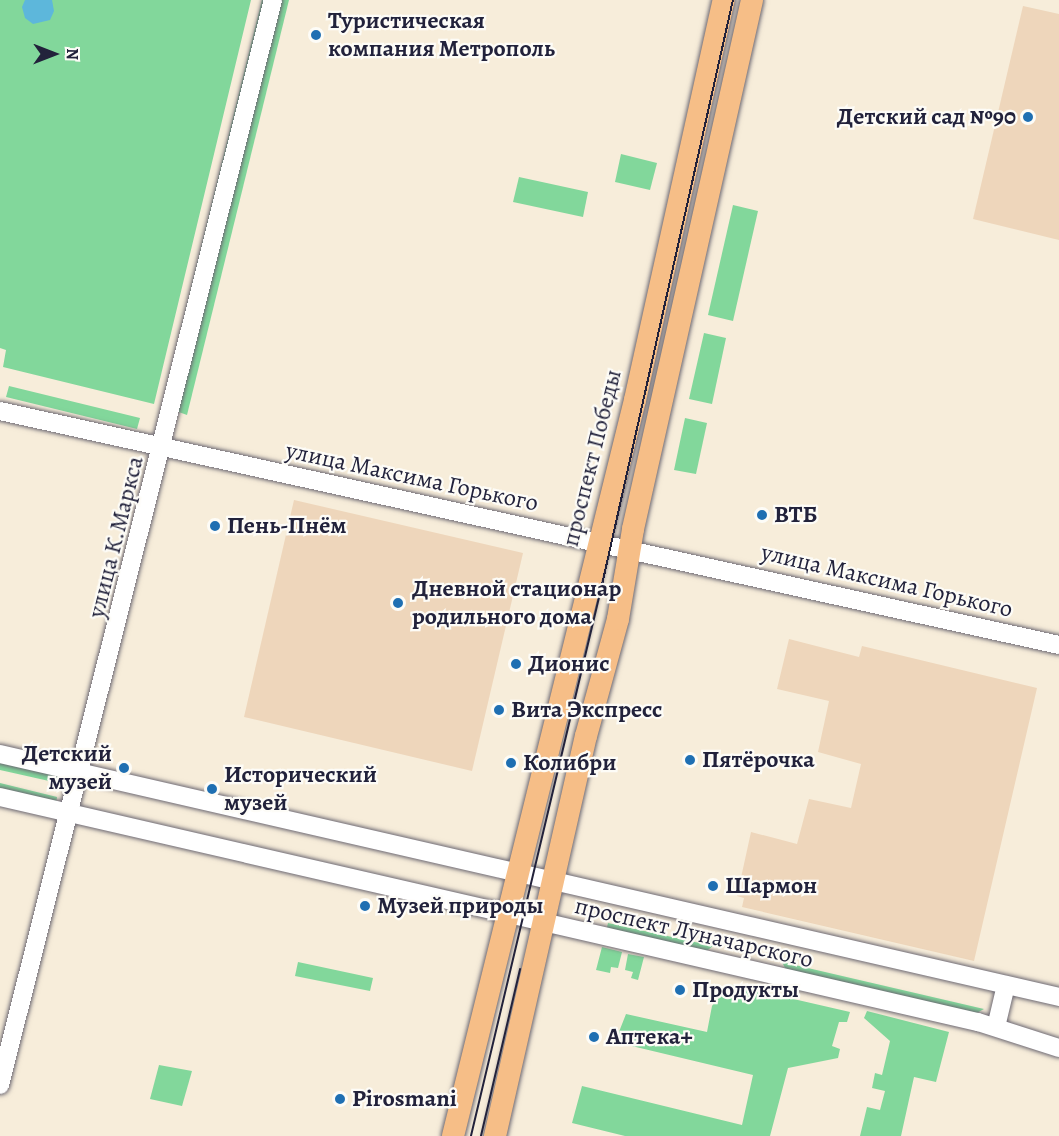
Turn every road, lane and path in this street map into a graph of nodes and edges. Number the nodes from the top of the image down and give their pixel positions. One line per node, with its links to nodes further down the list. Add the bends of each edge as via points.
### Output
1 (273, 0): 5 (street, улица К.Маркса)
2 (724, 0): 6 (main road, проспект Победы, via 688,177)
3 (752, 0): 7 (main road)
4 (0, 411): 5 (street, улица Максима Горького)
5 (163, 449): 6 (street, улица Максима Горького); 10 (street, улица К.Маркса)
6 (600, 542): 7 (street, улица Максима Горького); 13 (main road, проспект Победы)
7 (629, 548): 8 (street, улица Максима Горького); 14 (main road, via 619,612)
8 (1059, 645)
9 (0, 754): 10 (street, проспект Луначарского)
10 (80, 772): 12 (street, улица К.Маркса); 13 (street, проспект Луначарского)
11 (0, 797): 12 (street, проспект Луначарского)
12 (68, 813): 15 (street, проспект Луначарского); 21 (street, улица К.Маркса)
13 (518, 874): 14 (street, проспект Луначарского); 15 (main road, проспект Победы)
14 (553, 882): 16 (main road); 17 (street, проспект Луначарского)
15 (509, 915): 16 (street, проспект Луначарского); 22 (main road, проспект Победы)
16 (544, 924): 19 (street, проспект Луначарского); 23 (main road)
17 (1006, 985): 18 (street, проспект Луначарского); 19 (street)
18 (1059, 997)
19 (996, 1027): 20 (street, проспект Луначарского, via 1012,1036)
20 (1059, 1048)
21 (0, 1084)
22 (453, 1136)
23 (495, 1136)

